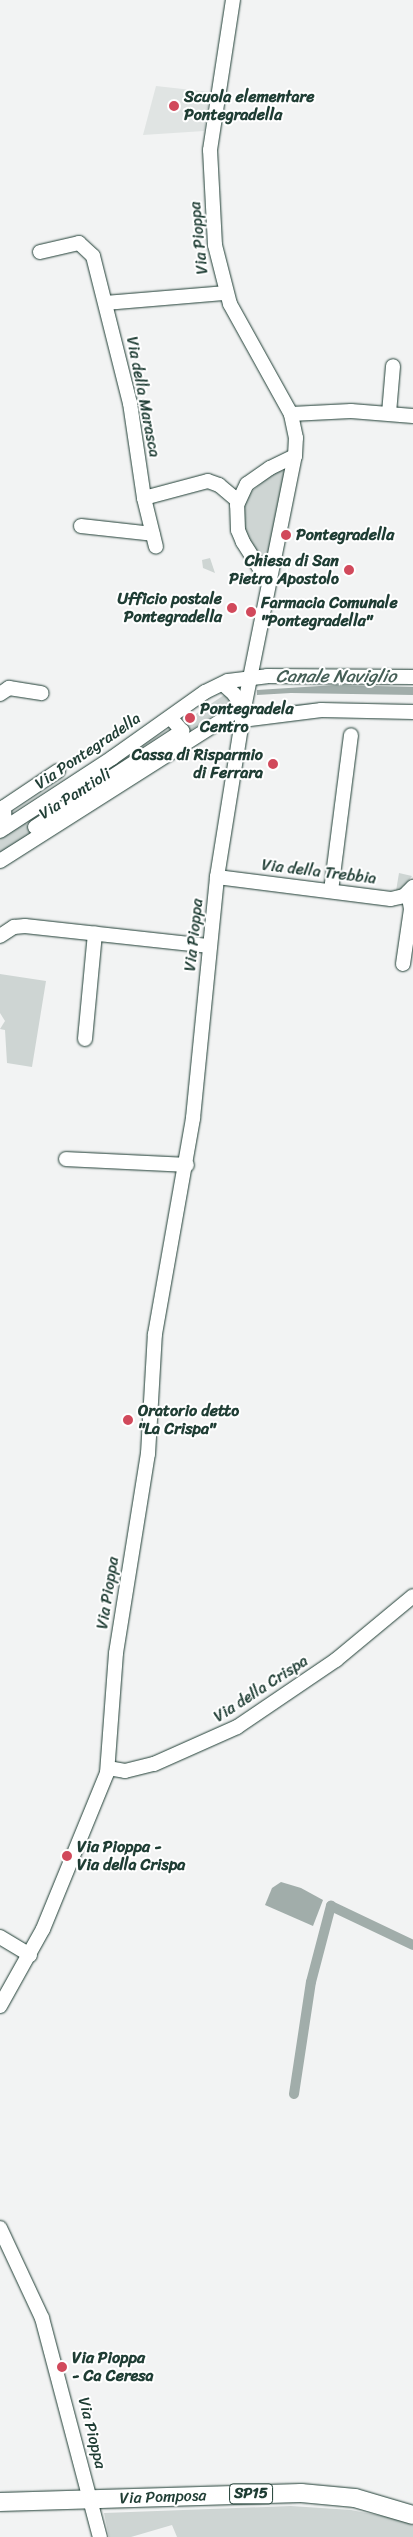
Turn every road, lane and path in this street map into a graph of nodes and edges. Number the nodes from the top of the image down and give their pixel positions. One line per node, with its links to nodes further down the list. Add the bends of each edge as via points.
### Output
1 (233, 0): 3 (street, Via Pioppa, via 210,150 215,245)
2 (40, 252): 4 (street, Via della Marasca, via 79,243 93,256)
3 (226, 293): 4 (street); 7 (street, Via Pioppa)
4 (106, 303): 10 (street, Via della Marasca, via 130,403)
5 (392, 366): 6 (street)
6 (388, 413): 7 (street); 8 (street)
7 (291, 414): 9 (street, Via Pioppa, via 296,438)
8 (413, 416)
9 (295, 456): 11 (street, via 257,476 247,484); 13 (street, Via Pioppa)
10 (144, 498): 11 (street, via 208,481 219,485); 12 (street, Via della Marasca, via 155,541)
11 (238, 501): 13 (street, via 238,530)
12 (81, 526)
13 (269, 583): 14 (street, Via Pioppa)
14 (245, 677): 15 (street, Via Pontegradella); 16 (street, Via Pontegradella); 20 (street, Via Pioppa)
15 (413, 677)
16 (223, 684): 20 (street, via 234,694); 21 (street, Via Pontegradella)
17 (42, 693): 18 (street, via 9,688)
18 (0, 694)
19 (413, 712): 20 (street, Via Pantioli, via 321,710)
20 (243, 715): 27 (street, Via Pantioli, via 233,713); 29 (street, Via Pioppa)
21 (170, 717): 25 (street, Via Pontegradella); 27 (street, via 182,731)
22 (351, 734): 31 (street)
23 (58, 771): 24 (street, Via Pontegradella)
24 (3, 800): 26 (street, Via Pontegradella)
25 (26, 814): 26 (street, Via Pontegradella); 27 (street)
26 (3, 829)
27 (38, 832): 28 (street, Via Pantioli)
28 (0, 861)
29 (217, 877): 31 (street, Via della Trebbia); 35 (street, Via Pioppa)
30 (411, 890): 31 (street, Via della Trebbia, via 391,899); 32 (street)
31 (331, 891)
32 (411, 925): 36 (street)
33 (95, 933): 34 (street, via 20,926); 35 (street); 37 (street)
34 (0, 936)
35 (210, 946): 39 (street, Via Pioppa)
36 (404, 964)
37 (85, 1039)
38 (66, 1159): 39 (street)
39 (187, 1165): 41 (street, Via Pioppa, via 156,1334 148,1454 116,1653)
40 (413, 1596): 41 (street, Via della Crispa, via 336,1660 238,1727 154,1764 125,1771)
41 (108, 1768): 43 (street, Via Pioppa, via 96,1806)
42 (0, 1937): 43 (street)
43 (30, 1955): 44 (street, Via Pioppa)
44 (0, 2006)
45 (0, 2228): 46 (street, Via Pioppa, via 42,2318)
46 (89, 2499): 47 (main road, Via Pomposa); 48 (main road, Via Pomposa / SP15, via 301,2493 355,2498); 49 (street, Via Pioppa)
47 (0, 2502)
48 (413, 2514)
49 (100, 2537)

